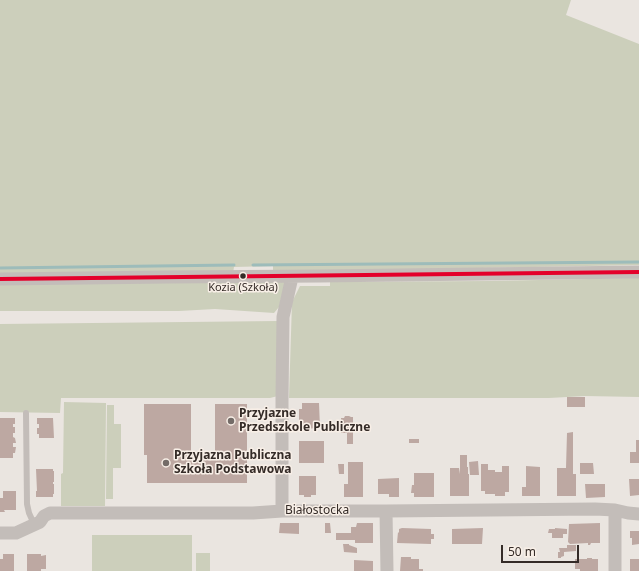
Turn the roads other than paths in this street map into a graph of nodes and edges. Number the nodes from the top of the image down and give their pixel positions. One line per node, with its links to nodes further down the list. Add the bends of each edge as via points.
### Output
1 (639, 272): 2 (street)
2 (292, 277): 3 (street); 6 (street, via 283,317)
3 (0, 279)
4 (26, 413): 9 (lane, via 27,504)
5 (615, 510): 7 (street, Białostocka); 8 (street, Białostocka); 12 (street)
6 (282, 511): 7 (street, Białostocka); 9 (street, Białostocka, via 50,513)
7 (386, 511): 11 (street)
8 (639, 514)
9 (34, 524): 10 (street, Białostocka, via 16,533)
10 (0, 533)
11 (387, 571)
12 (615, 571)

